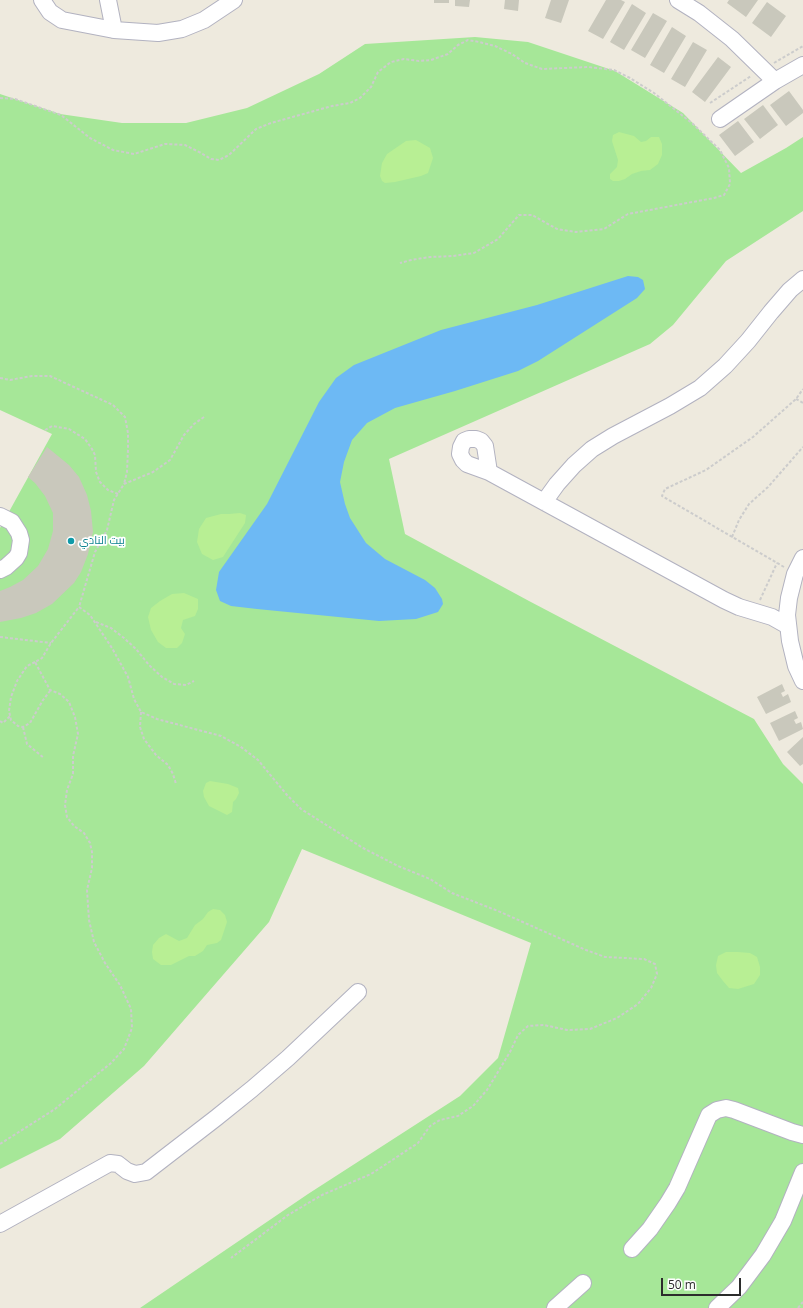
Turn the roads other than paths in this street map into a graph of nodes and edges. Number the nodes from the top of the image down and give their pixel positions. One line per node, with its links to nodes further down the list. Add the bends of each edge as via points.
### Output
1 (42, 0): 5 (street, via 50,12 62,20)
2 (108, 0): 5 (street)
3 (234, 0): 5 (street, via 204,20 182,29 158,33)
4 (678, 0): 7 (street, via 732,39)
5 (114, 30)
6 (803, 65): 7 (street)
7 (775, 81): 8 (street)
8 (720, 119)
9 (803, 279): 11 (street, via 790,290 726,366 700,388 592,449 565,474)
10 (489, 472): 11 (street)
11 (544, 502): 16 (street, via 724,600)
12 (0, 516): 14 (street, via 12,522 21,540 16,558)
13 (803, 558): 15 (street, via 795,574)
14 (0, 570)
15 (788, 606): 16 (street, via 778,612); 17 (street)
16 (760, 613): 17 (street, via 778,619)
17 (788, 626): 18 (street, via 796,666)
18 (803, 681)
19 (358, 992): 22 (street, via 252,1089 146,1172 135,1174 118,1164 110,1163)
20 (803, 1135): 23 (street, via 726,1108 709,1115 677,1188 650,1229)
21 (803, 1172): 26 (street, via 783,1221 763,1256 739,1287)
22 (0, 1224)
23 (632, 1249)
24 (583, 1283): 25 (street)
25 (556, 1308)
26 (718, 1308)

